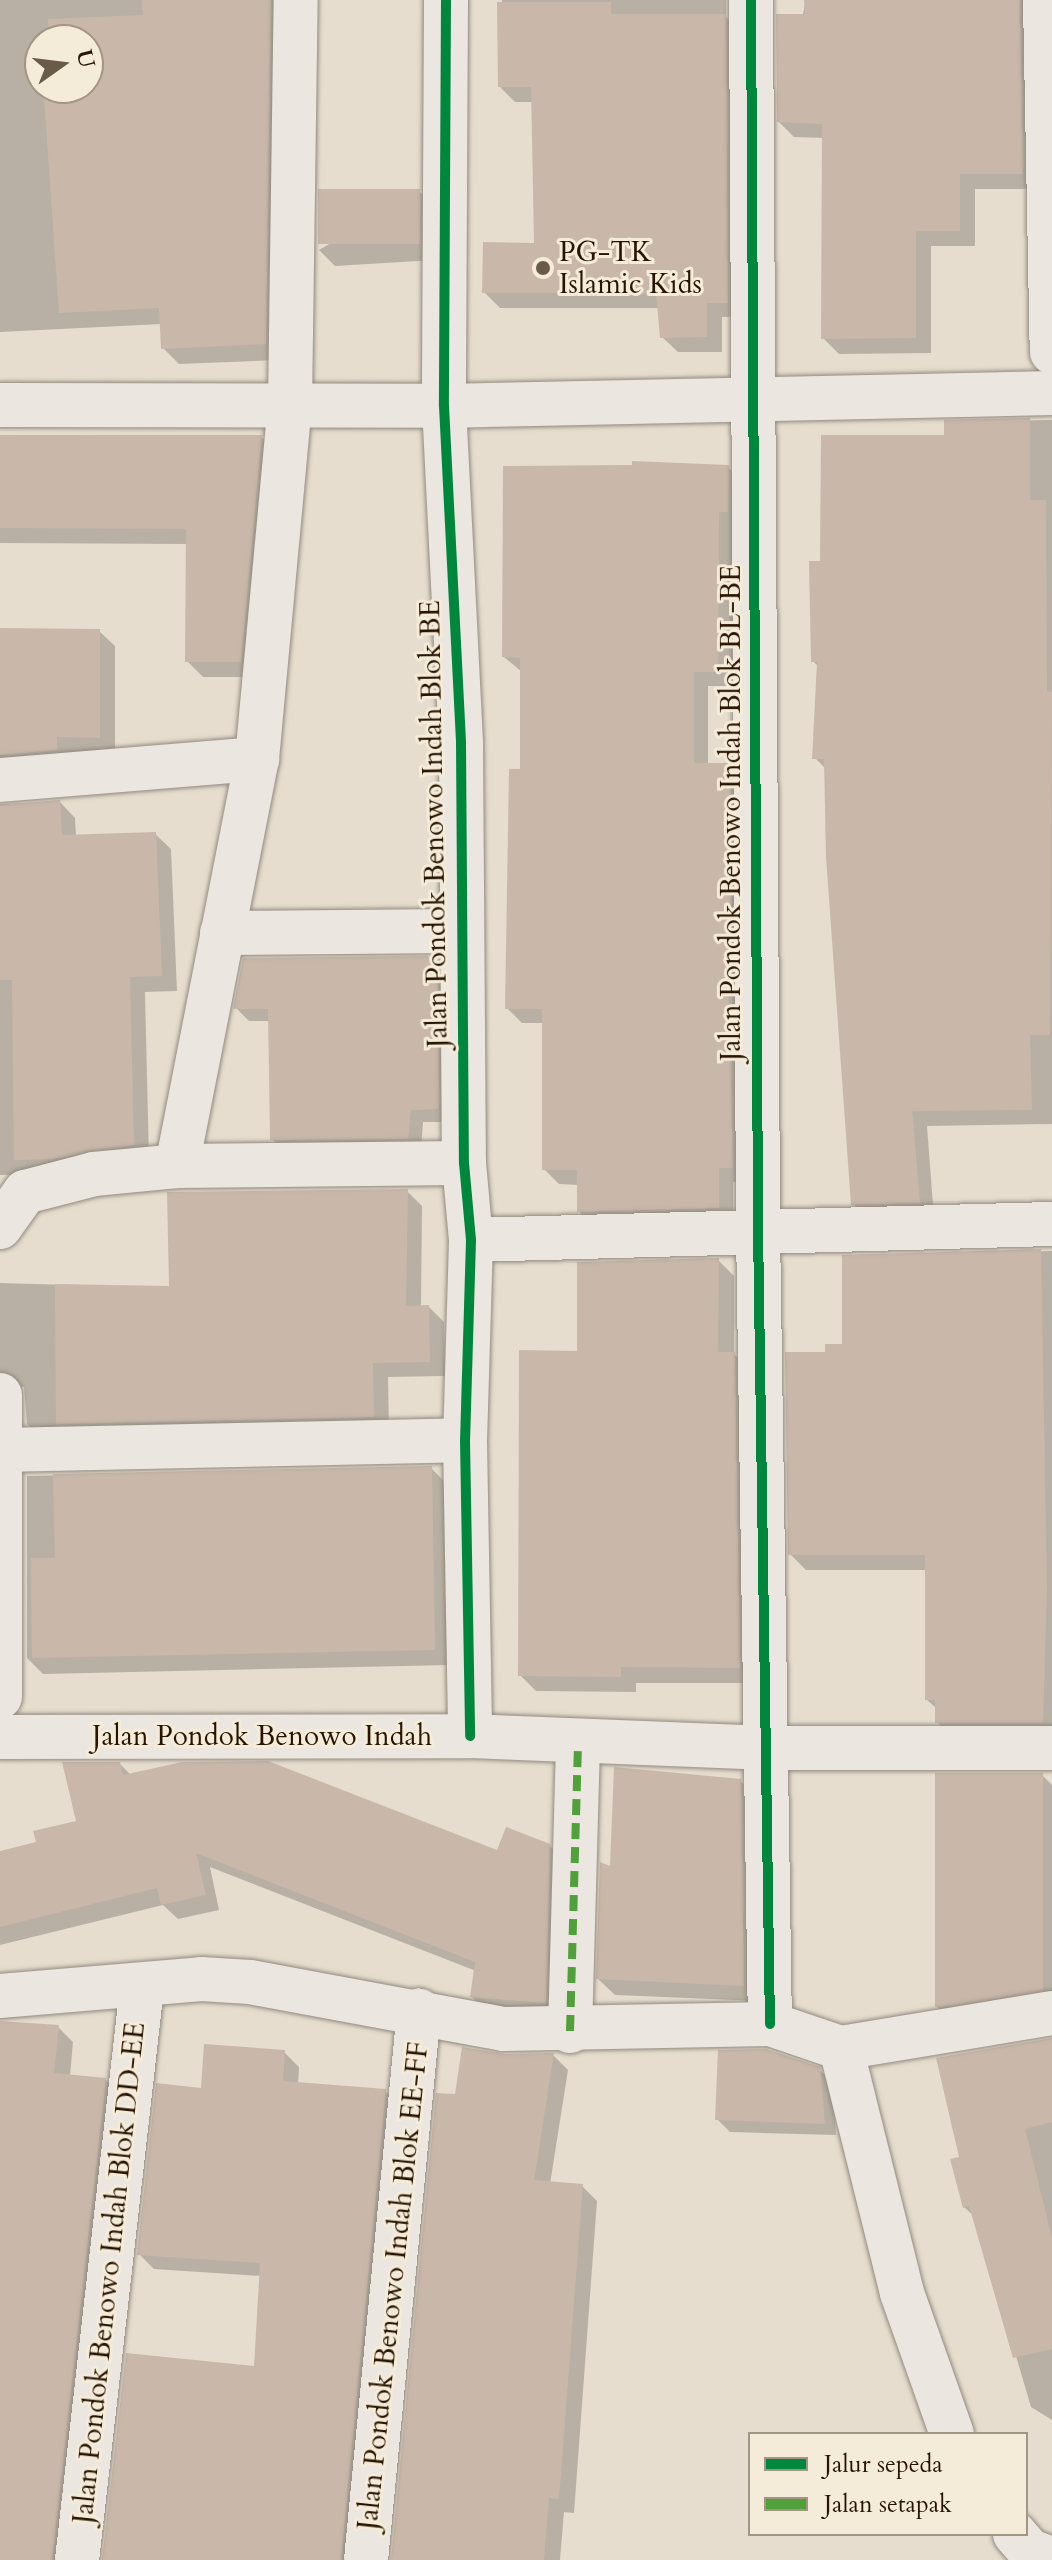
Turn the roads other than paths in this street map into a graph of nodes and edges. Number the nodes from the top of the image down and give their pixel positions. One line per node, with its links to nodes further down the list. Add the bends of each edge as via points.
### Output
1 (296, 0): 9 (street)
2 (446, 0): 10 (street, Jalan Pondok Benowo Indah Blok BE)
3 (751, 0): 7 (street, Jalan Pondok Benowo Indah Blok BL-BE)
4 (1045, 0): 5 (street)
5 (1052, 352)
6 (1052, 393): 7 (street)
7 (753, 397): 10 (street); 19 (street, Jalan Pondok Benowo Indah Blok BL-BE)
8 (0, 405): 9 (street)
9 (290, 405): 10 (street); 11 (street)
10 (444, 406): 13 (street, Jalan Pondok Benowo Indah Blok BE, via 461,744)
11 (257, 759): 12 (street); 14 (street)
12 (0, 780)
13 (462, 931): 14 (street); 15 (street, Jalan Pondok Benowo Indah Blok BE)
14 (222, 933): 16 (street)
15 (464, 1163): 16 (street); 20 (street, Jalan Pondok Benowo Indah Blok BE)
16 (177, 1166): 18 (street, via 44,1183 13,1203)
17 (1052, 1224): 19 (street)
18 (0, 1227)
19 (758, 1228): 20 (street); 28 (street, Jalan Pondok Benowo Indah Blok BL-BE)
20 (471, 1240): 22 (street, Jalan Pondok Benowo Indah Blok BE)
21 (0, 1395): 23 (street)
22 (465, 1440): 23 (street); 25 (street, Jalan Pondok Benowo Indah Blok BE)
23 (3, 1450): 24 (street)
24 (0, 1697)
25 (470, 1736): 26 (street, Jalan Pondok Benowo Indah); 27 (street, Jalan Pondok Benowo Indah)
26 (0, 1737)
27 (578, 1744): 28 (street, Jalan Pondok Benowo Indah); 35 (street)
28 (769, 1748): 29 (street, Jalan Pondok Benowo Indah); 34 (street, Jalan Pondok Benowo Indah Blok BL-BE)
29 (1052, 1748)
30 (142, 1987): 31 (street); 32 (street, via 201,1979 250,1982); 40 (street, Jalan Pondok Benowo Indah Blok DD-EE)
31 (0, 1996)
32 (419, 2011): 35 (street, via 504,2029); 41 (street, Jalan Pondok Benowo Indah Blok EE-FF)
33 (1052, 2013): 36 (street)
34 (770, 2024): 35 (street); 36 (street)
35 (570, 2031)
36 (841, 2048): 37 (street, via 902,2293)
37 (951, 2432)
38 (1017, 2536): 39 (street, via 1030,2551)
39 (1052, 2559)
40 (77, 2560)
41 (366, 2560)

